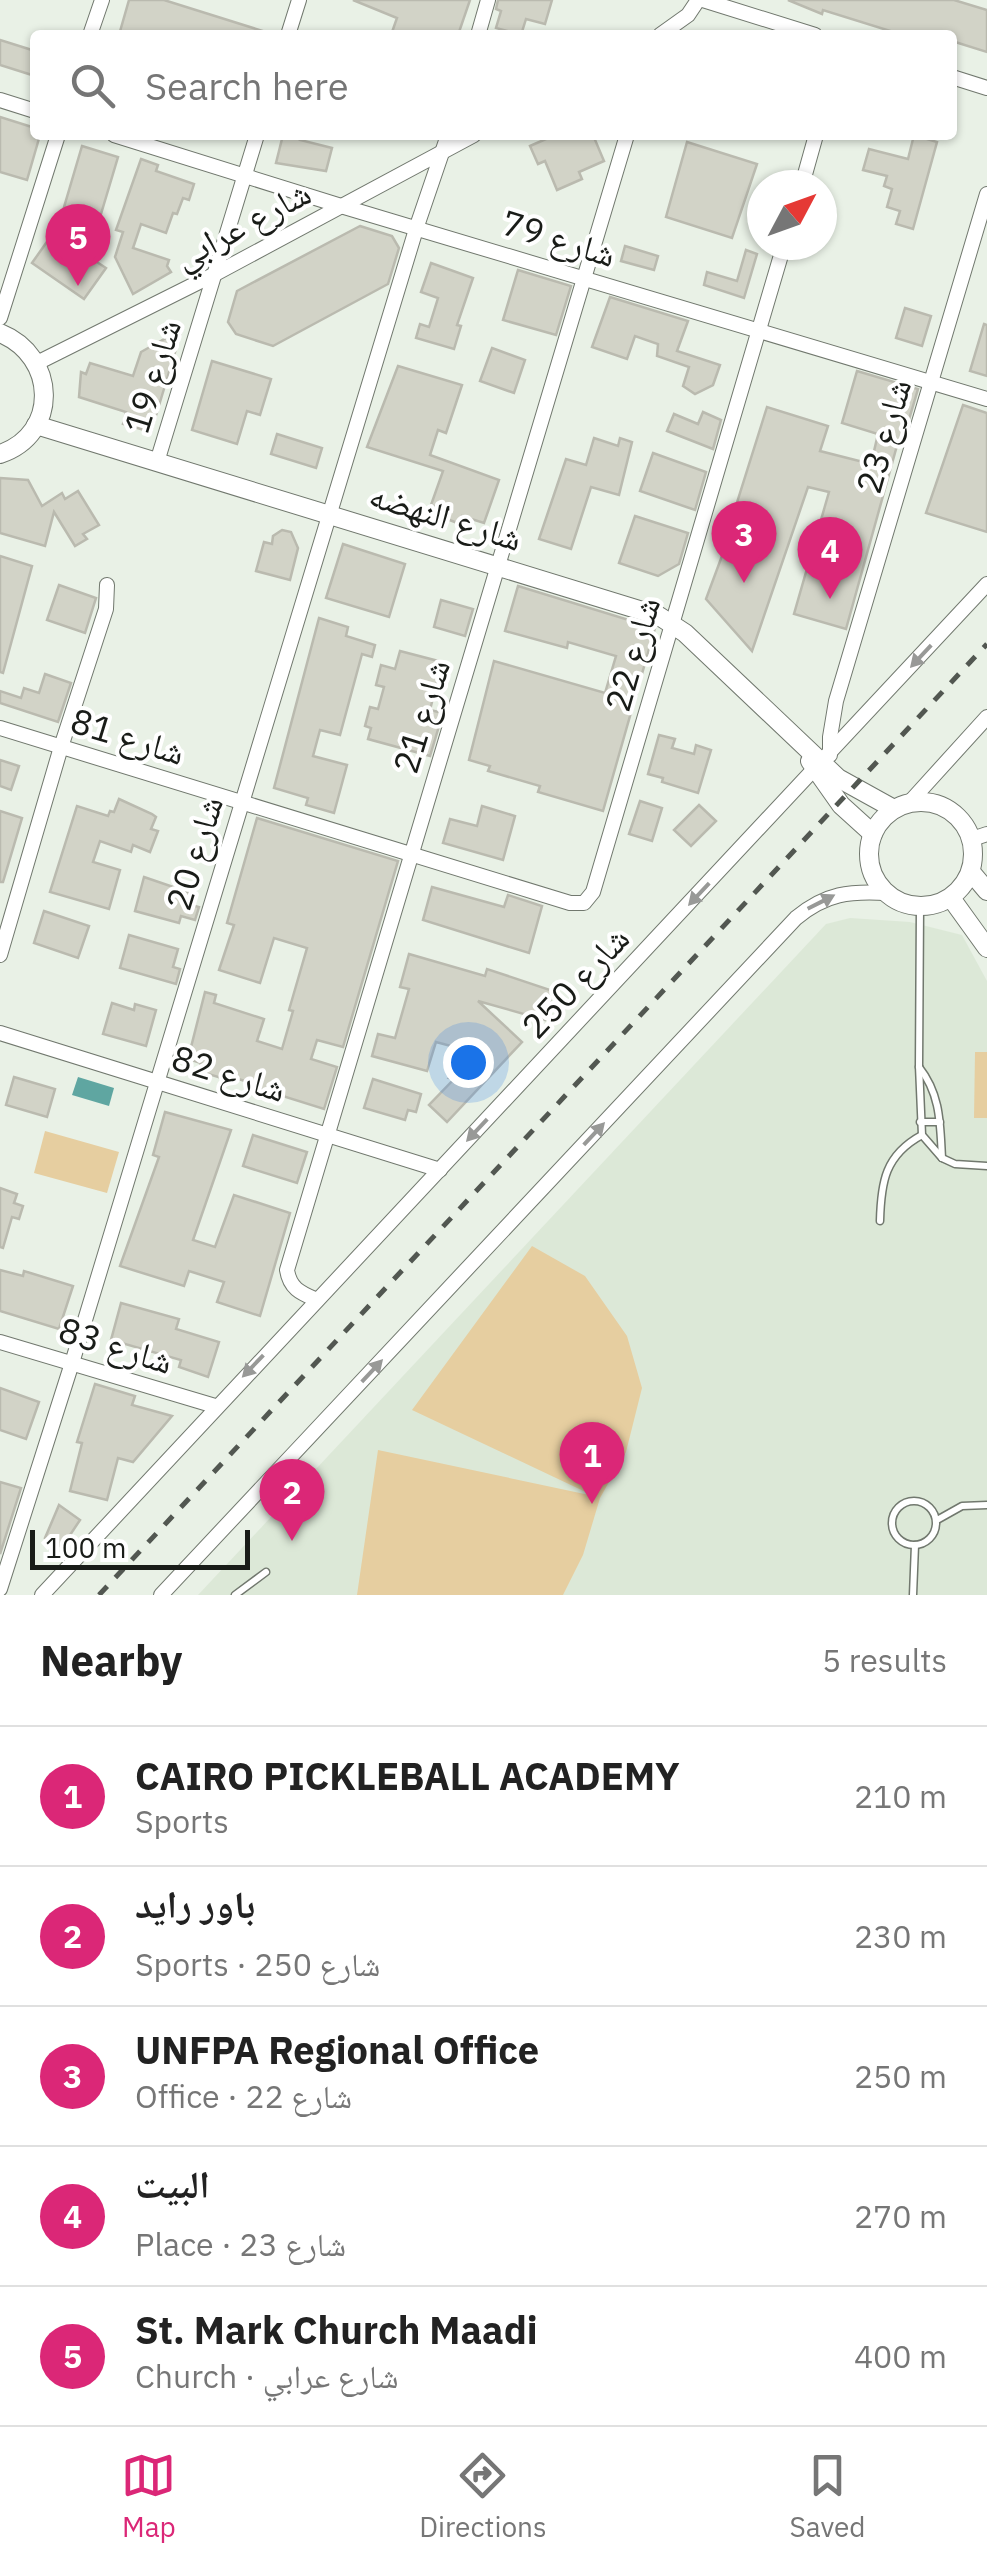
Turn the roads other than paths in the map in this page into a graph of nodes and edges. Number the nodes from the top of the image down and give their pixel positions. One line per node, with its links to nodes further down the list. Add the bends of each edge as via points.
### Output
1 (102, 0): 5 (street)
2 (299, 0): 6 (street)
3 (488, 0): 7 (street)
4 (701, 0): 8 (street); 9 (street)
5 (92, 30)
6 (290, 30)
7 (479, 30)
8 (667, 30)
9 (800, 30)
10 (957, 79): 11 (street)
11 (987, 88)
12 (0, 100): 13 (street)
13 (30, 109)
14 (56, 140): 30 (street)
15 (131, 140): 23 (street, شارع 79)
16 (255, 140): 23 (street, شارع 19)
17 (447, 140): 21 (street, شارع 20)
18 (465, 140): 21 (street, شارع عرابي)
19 (624, 140): 29 (street, شارع 21)
20 (815, 140): 22 (street)
21 (444, 152): 25 (street, شارع عرابي); 26 (street, شارع 20)
22 (806, 170)
23 (244, 174): 25 (street, شارع 79); 28 (street, شارع 19)
24 (987, 194): 34 (street, شارع 23)
25 (341, 206): 26 (street, شارع 79); 28 (street, شارع عرابي)
26 (417, 226): 29 (street, شارع 79); 39 (street, شارع 20)
27 (780, 260): 31 (street, شارع 22)
28 (215, 274): 33 (street, شارع عرابي); 38 (street, شارع 19)
29 (583, 277): 31 (street, شارع 79); 40 (street, شارع 21)
30 (0, 318)
31 (759, 330): 34 (street, شارع 79); 43 (street, شارع 22)
32 (0, 334): 33 (street)
33 (36, 363): 36 (street, via 44,394)
34 (930, 382): 35 (street, شارع 79); 47 (street, شارع 23)
35 (987, 399)
36 (36, 426): 37 (street); 38 (street, شارع النهضه)
37 (0, 454)
38 (157, 462): 39 (street, شارع النهضه)
39 (330, 514): 40 (street, شارع النهضه); 48 (street, شارع 20)
40 (498, 566): 43 (street, شارع النهضه); 52 (street, شارع 21)
41 (987, 584): 47 (street, شارع 250, one-way to 47)
42 (107, 585): 46 (street, via 106,609)
43 (672, 624): 47 (street, شارع النهضه); 52 (street, شارع 22, via 588,900 575,904)
44 (987, 716): 49 (street)
45 (0, 728): 46 (street, شارع 81)
46 (61, 747): 48 (street, شارع 81); 59 (street)
47 (822, 763): 49 (street, شارع النهضه, via 856,790); 50 (street, شارع النهضه, via 841,805); 69 (street, شارع 250, one-way to 69)
48 (241, 802): 52 (street, شارع 81); 62 (street, شارع 20)
49 (902, 806): 50 (street); 51 (street, via 922,802 948,809)
50 (873, 834): 55 (street, via 870,866)
51 (979, 837): 53 (street)
52 (410, 854): 65 (street, شارع 21)
53 (971, 872): 54 (street); 56 (street)
54 (987, 891)
55 (886, 893): 57 (street); 81 (street, one-way to 55, via 796,918 827,897)
56 (951, 898): 57 (street); 58 (street)
57 (920, 907): 61 (lane)
58 (987, 948)
59 (0, 955)
60 (0, 1033): 62 (street, شارع 82)
61 (919, 1066): 63 (lane); 64 (lane, via 935,1092)
62 (157, 1082): 65 (street, شارع 82); 73 (street, شارع 20)
63 (920, 1122): 64 (lane); 66 (lane)
64 (940, 1122): 67 (lane)
65 (328, 1134): 69 (street, شارع 82); 71 (street, شارع 21, via 287,1270 296,1290)
66 (922, 1135): 67 (lane); 70 (lane, via 887,1167)
67 (942, 1158): 68 (lane)
68 (987, 1166)
69 (440, 1170): 71 (street, شارع 250)
70 (880, 1221)
71 (317, 1300): 74 (street, شارع 250, one-way to 74)
72 (0, 1342): 73 (street, شارع 83)
73 (72, 1364): 74 (street, شارع 83); 79 (street, شارع 20)
74 (215, 1406): 80 (street, شارع 250)
75 (987, 1505): 76 (lane, via 962,1506)
76 (937, 1520): 77 (lane, via 931,1538); 77 (lane, via 927,1504 900,1505 893,1530)
77 (915, 1546): 83 (lane)
78 (266, 1572): 82 (lane)
79 (0, 1589)
80 (42, 1595)
81 (161, 1595)
82 (235, 1595)
83 (913, 1595)

